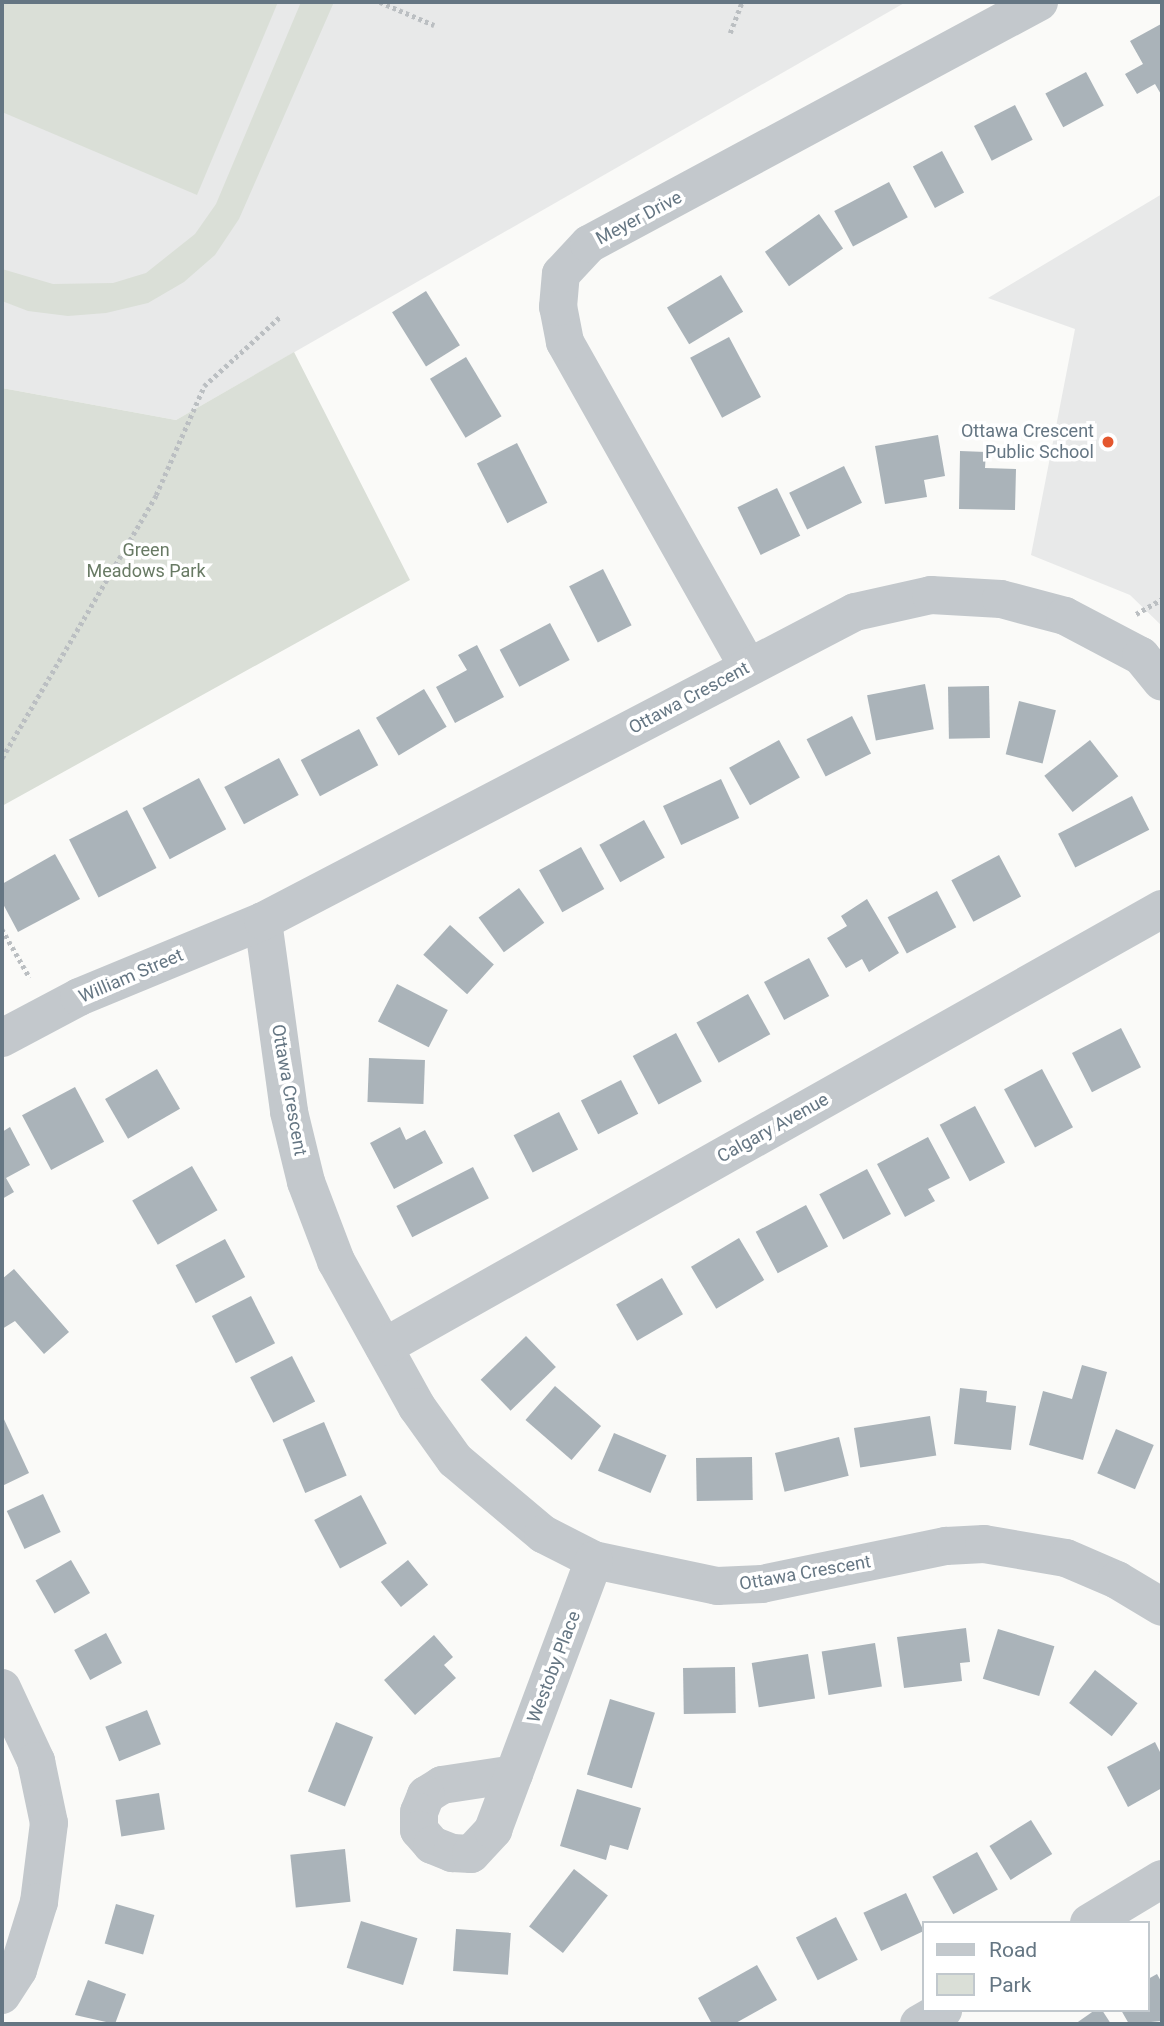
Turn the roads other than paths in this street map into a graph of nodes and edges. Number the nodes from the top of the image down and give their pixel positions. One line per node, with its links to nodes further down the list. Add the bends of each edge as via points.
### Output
1 (1039, 2): 2 (street, Meyer Drive, via 589,244 561,274 558,307 565,342)
2 (748, 667): 3 (street, Ottawa Crescent, via 855,612 931,595 1001,599 1065,616 1141,656); 5 (street, Ottawa Crescent)
3 (1162, 682)
4 (1162, 909): 7 (street, Calgary Avenue)
5 (264, 921): 6 (street, William Street, via 79,997); 7 (street, Ottawa Crescent, via 289,1112 306,1182 336,1261)
6 (2, 1038)
7 (384, 1347): 8 (street, Ottawa Crescent, via 417,1407 456,1460 542,1534)
8 (594, 1560): 9 (street, Ottawa Crescent, via 656,1577 717,1586 762,1584 946,1546 984,1544 1066,1558 1117,1580); 11 (street, Westoby Place)
9 (1162, 1607)
10 (2, 1688): 14 (street, via 36,1761 49,1823 39,1902 18,1970)
11 (514, 1774)
12 (1162, 1879): 13 (street)
13 (1092, 1921)
14 (2, 1995)
15 (940, 2012): 16 (street)
16 (919, 2024)

